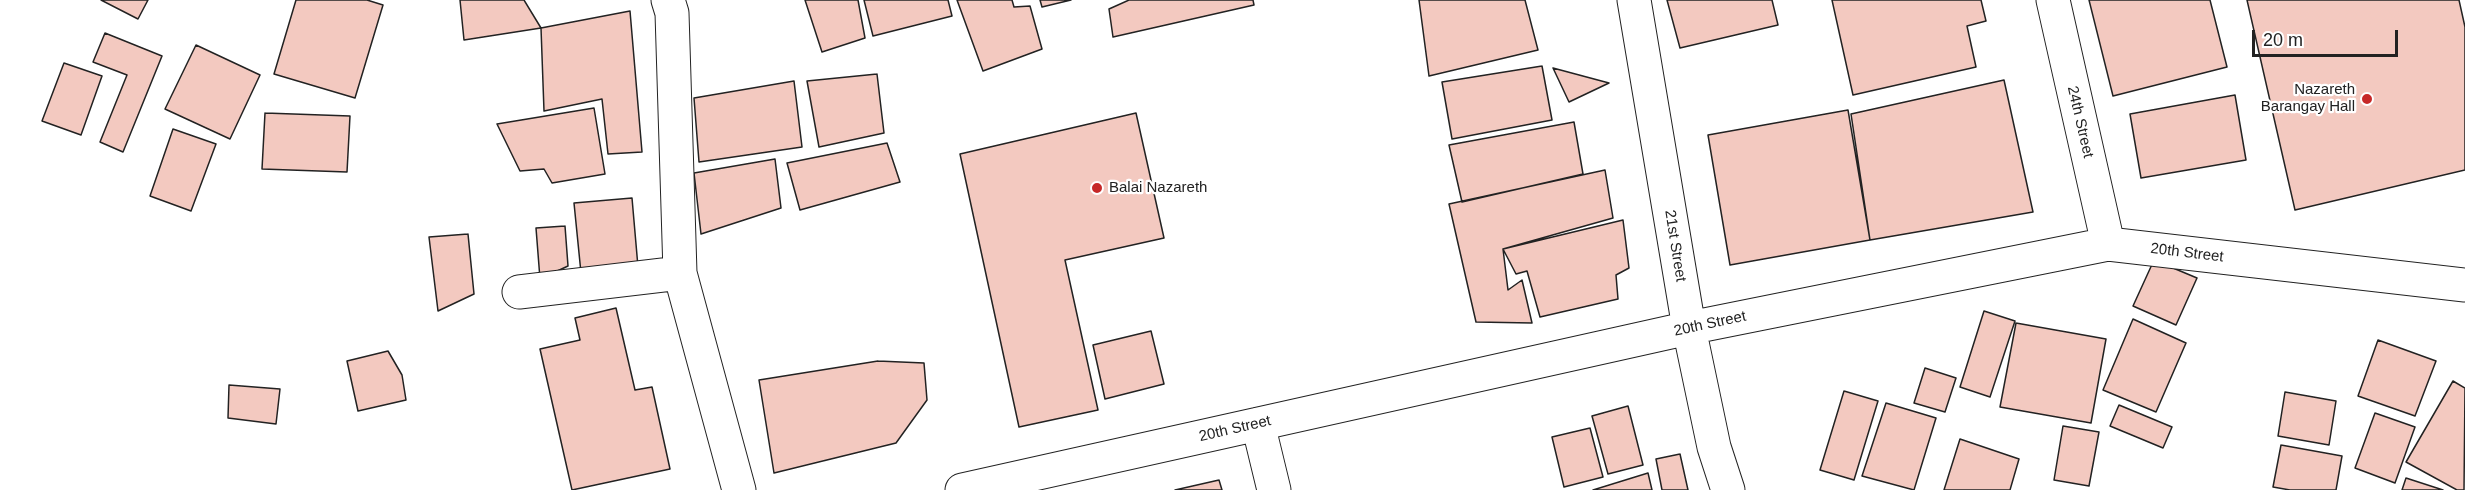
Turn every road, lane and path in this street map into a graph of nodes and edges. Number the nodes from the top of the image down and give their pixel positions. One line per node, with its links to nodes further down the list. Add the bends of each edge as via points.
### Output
1 (668, 0): 5 (street, via 672,13)
2 (1634, 0): 8 (street, 21st Street)
3 (2053, 0): 4 (street, 24th Street)
4 (2108, 244): 6 (street, 20th Street); 8 (street, 20th Street)
5 (680, 273): 7 (street); 10 (street)
6 (2465, 285)
7 (519, 292)
8 (1689, 328): 9 (street, 20th Street); 13 (street, 21st Street, via 1714,447)
9 (1258, 424): 11 (street, 20th Street); 12 (street)
10 (739, 490)
11 (962, 490)
12 (1274, 490)
13 (1728, 490)

